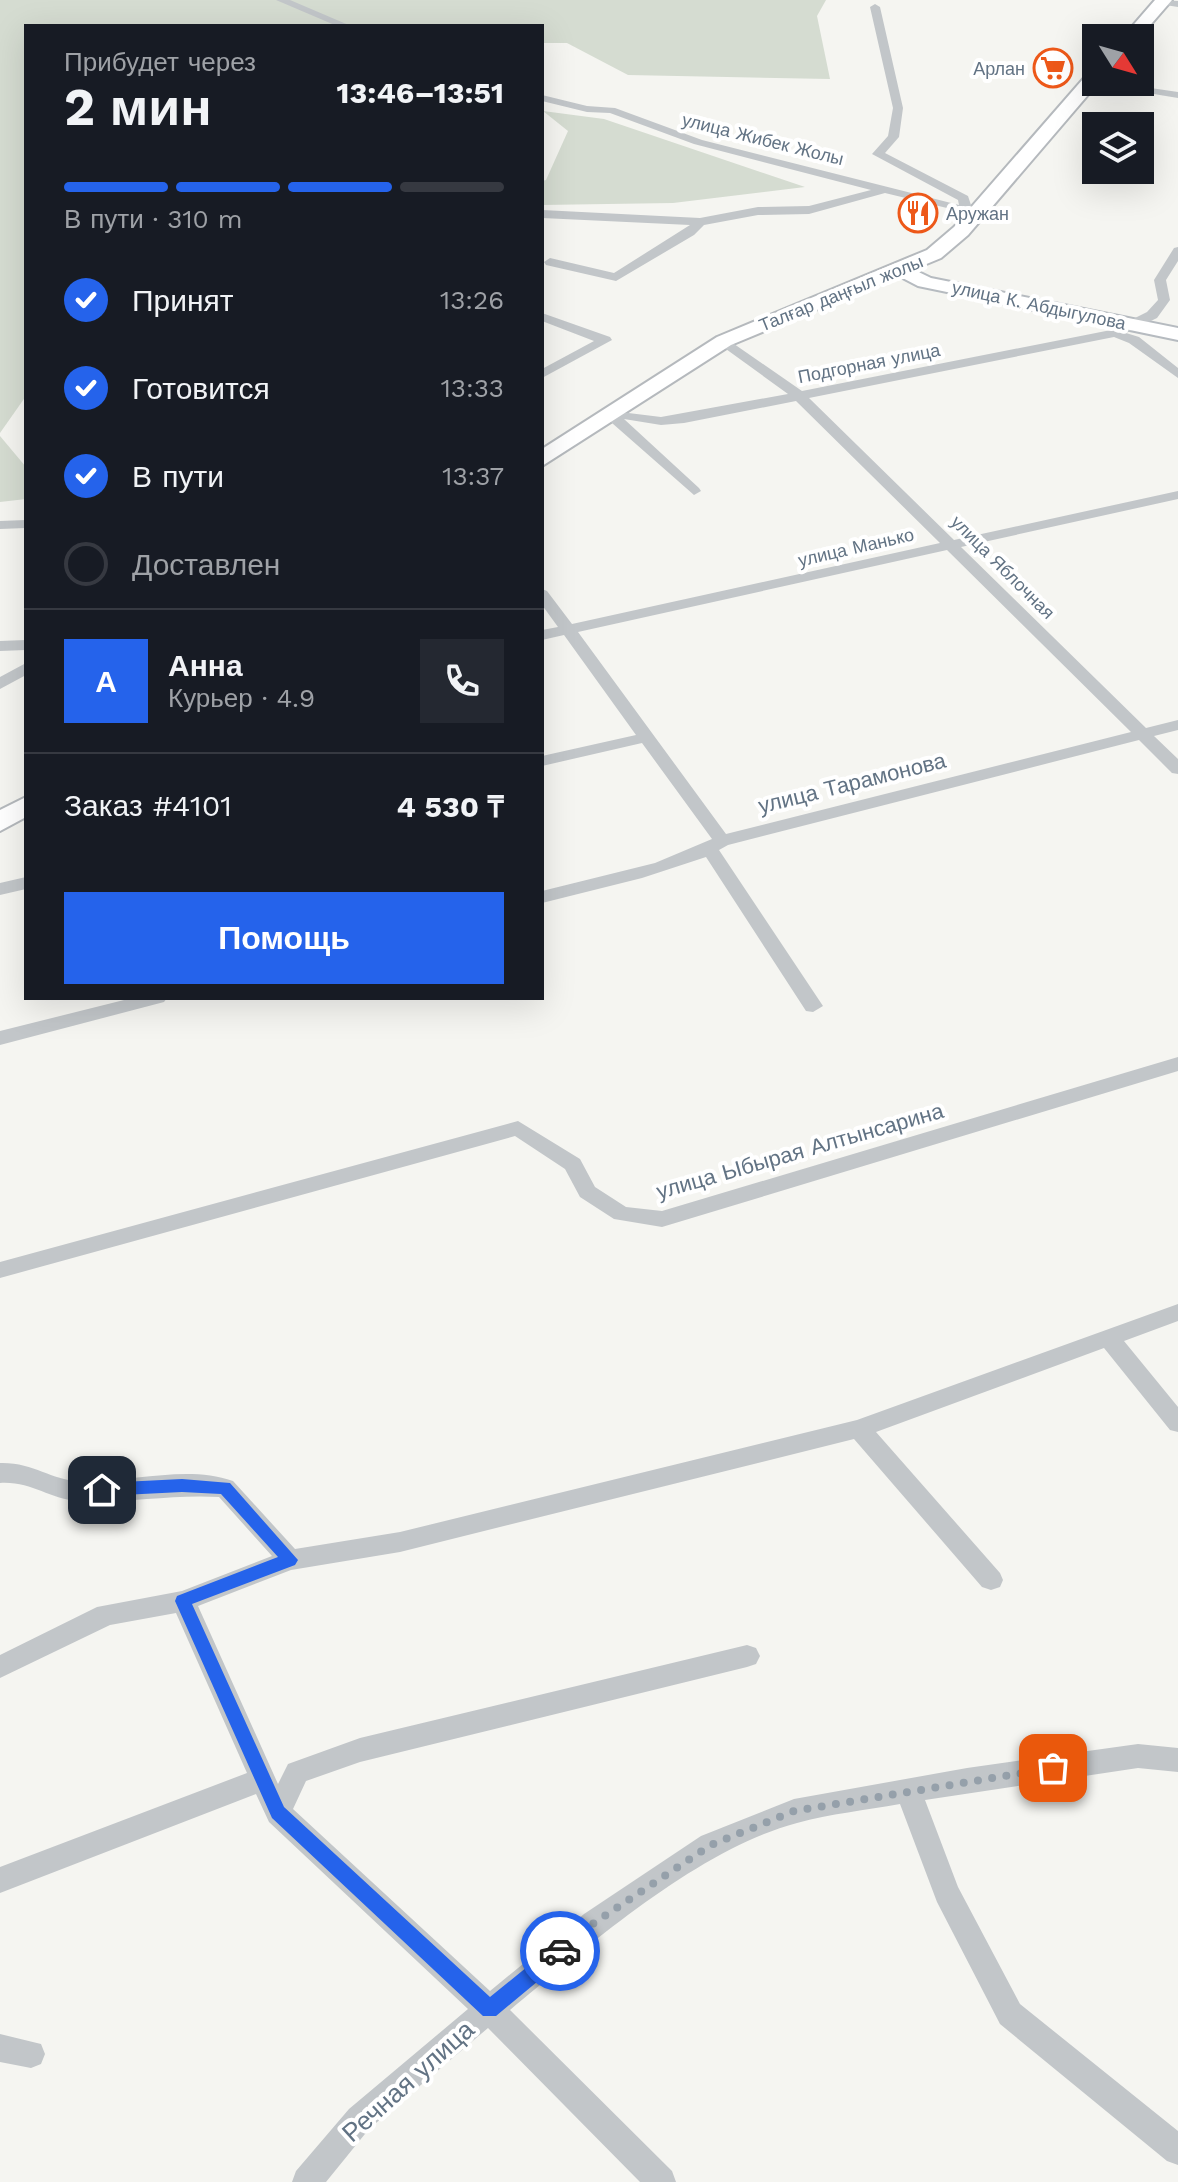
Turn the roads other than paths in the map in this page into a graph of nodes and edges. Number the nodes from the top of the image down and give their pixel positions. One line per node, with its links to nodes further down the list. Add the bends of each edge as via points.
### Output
1 (281, 0): 4 (street)
2 (1168, 2): 5 (main road)
3 (875, 7): 11 (street, via 898,108 893,137 878,154 964,198)
4 (341, 24)
5 (1145, 24)
6 (1154, 91): 8 (street)
7 (1082, 95): 11 (main road, Талғар даңғыл жолы)
8 (1178, 95)
9 (544, 98): 10 (street, улица Жибек Жолы, via 611,110 698,142)
10 (888, 189): 11 (street, улица Жибек Жолы); 13 (street, via 809,210 758,211)
11 (971, 211): 17 (main road, Талғар даңғыл жолы, via 946,245)
12 (544, 214): 13 (street)
13 (700, 222): 15 (street, via 616,277)
14 (1178, 251): 16 (street)
15 (550, 262)
16 (1173, 263): 19 (street, via 1160,280 1164,300)
17 (902, 270): 19 (street, улица К. Абдыгулова, via 925,282); 22 (main road, Талғар даңғыл жолы)
18 (544, 318): 23 (street, via 605,340)
19 (1135, 325): 20 (street, Подгорная улица); 21 (street, улица К. Абдыгулова)
20 (1115, 333): 24 (street, via 1134,340); 25 (street, Подгорная улица)
21 (1178, 334)
22 (724, 341): 25 (street, улица Яблочная); 26 (main road, Талғар даңғыл жолы)
23 (544, 373)
24 (1178, 374)
25 (798, 395): 26 (street, Подгорная улица, via 672,420); 32 (street, улица Яблочная)
26 (609, 413): 27 (main road, Талғар даңғыл жолы); 28 (street)
27 (544, 458)
28 (694, 491)
29 (1178, 495): 32 (street, улица Манько)
30 (24, 524): 31 (street)
31 (0, 525)
32 (953, 545): 34 (street, улица Манько); 41 (street, улица Яблочная)
33 (544, 597): 34 (street)
34 (568, 629): 35 (street, улица Манько); 42 (street)
35 (544, 635)
36 (24, 645): 37 (street)
37 (0, 646)
38 (24, 669): 39 (street)
39 (0, 684)
40 (1178, 725): 41 (street, улица Тарамонова)
41 (1142, 734): 44 (street, улица Яблочная); 47 (street, улица Тарамонова)
42 (647, 737): 43 (street); 47 (street)
43 (544, 761)
44 (1178, 769)
45 (24, 806): 46 (main road)
46 (0, 822)
47 (716, 846): 50 (street, улица Тарамонова); 52 (street)
48 (24, 883): 49 (street)
49 (0, 889)
50 (544, 896)
51 (149, 1000): 53 (street)
52 (813, 1006)
53 (0, 1038)
54 (1178, 1064): 55 (street, улица Ыбырая Алтынсарина, via 662,1219 621,1214 587,1192 573,1164 518,1128)
55 (0, 1270)
56 (1178, 1312): 57 (street)
57 (1108, 1337): 58 (street); 59 (street)
58 (1178, 1423)
59 (859, 1429): 61 (street, via 400,1542); 62 (street)
60 (0, 1473): 61 (street, via 21,1472 75,1491 225,1488)
61 (290, 1560): 63 (street)
62 (991, 1580)
63 (183, 1601): 65 (street, via 106,1615); 67 (street)
64 (747, 1656): 69 (street, via 360,1750 297,1772)
65 (0, 1667)
66 (1178, 1760): 68 (street, Речная улица, via 1138,1756)
67 (265, 1778): 69 (street); 70 (street)
68 (908, 1791): 71 (street, Речная улица, via 794,1811 711,1845 594,1923); 74 (street, via 947,1893 1010,2014)
69 (278, 1813): 71 (street)
70 (0, 1880)
71 (489, 2009): 75 (street, Речная улица, via 359,2119); 76 (street)
72 (0, 2048): 73 (street)
73 (31, 2054)
74 (1178, 2150)
75 (307, 2182)
76 (661, 2182)

